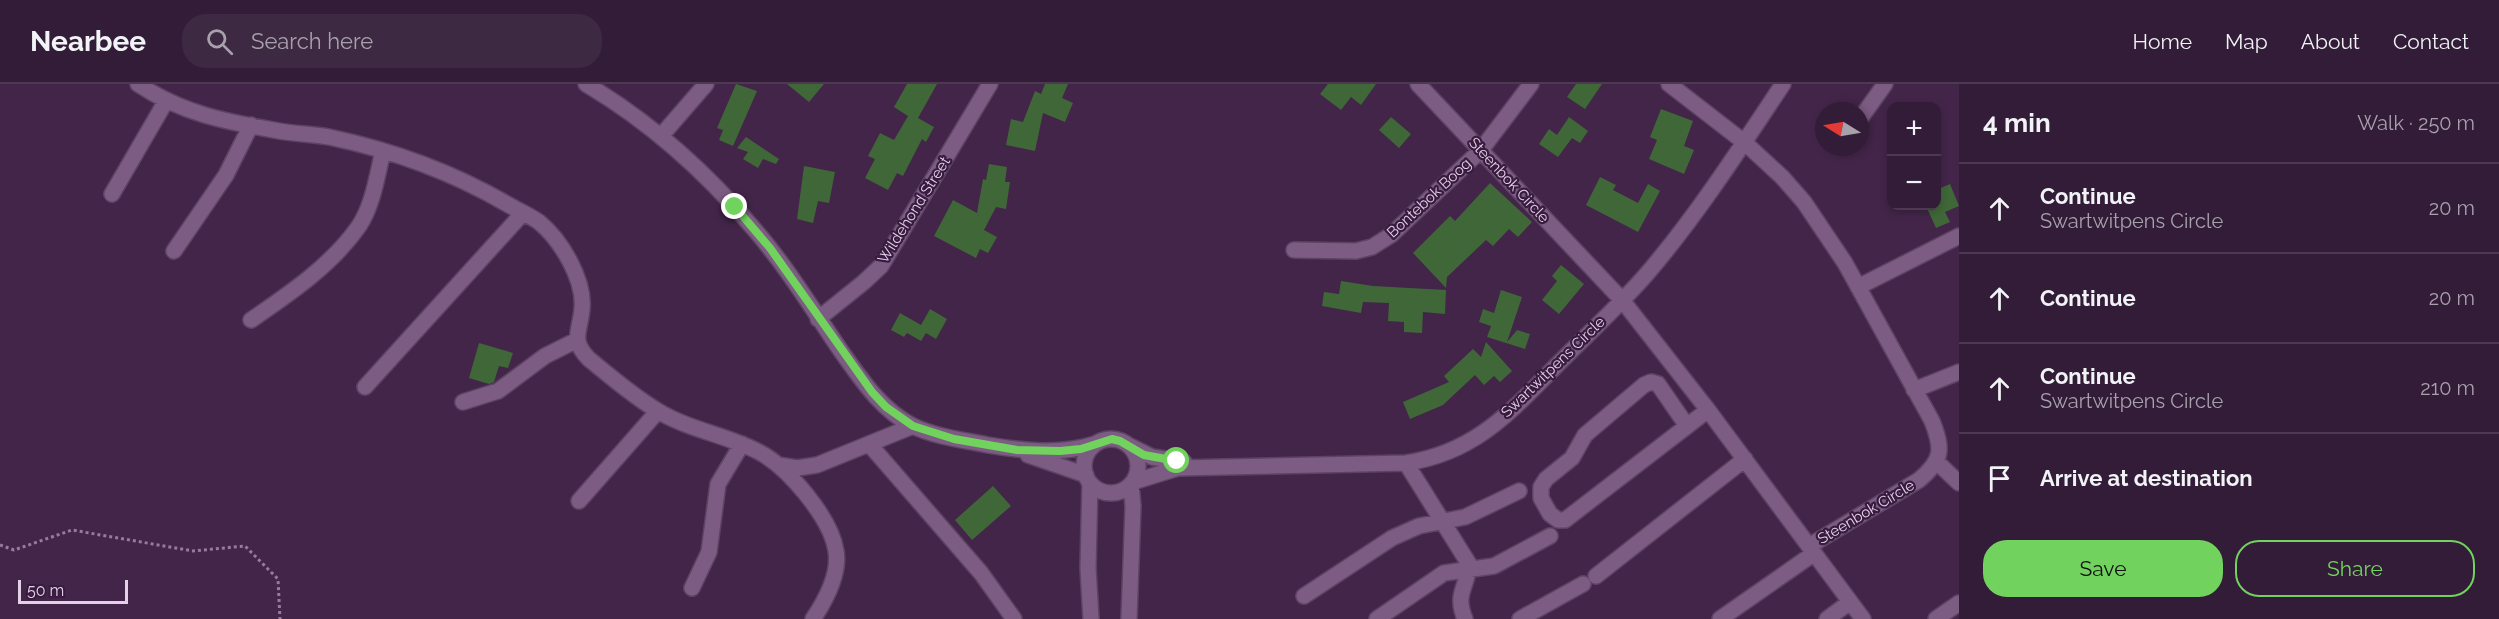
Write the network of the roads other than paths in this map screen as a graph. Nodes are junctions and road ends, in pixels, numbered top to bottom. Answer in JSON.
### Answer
{"nodes":[{"id":1,"x":138,"y":84,"type":"edge"},
{"id":2,"x":586,"y":84,"type":"edge"},
{"id":3,"x":706,"y":84,"type":"edge"},
{"id":4,"x":990,"y":84,"type":"edge"},
{"id":5,"x":1418,"y":84,"type":"edge"},
{"id":6,"x":1531,"y":84,"type":"edge"},
{"id":7,"x":1669,"y":84,"type":"edge"},
{"id":8,"x":1783,"y":84,"type":"edge"},
{"id":9,"x":1885,"y":84,"type":"edge"},
{"id":10,"x":166,"y":101,"type":"junction"},
{"id":11,"x":1869,"y":106,"type":"edge"},
{"id":12,"x":250,"y":126,"type":"junction"},
{"id":13,"x":661,"y":136,"type":"junction"},
{"id":14,"x":1744,"y":141,"type":"junction"},
{"id":15,"x":1481,"y":150,"type":"junction"},
{"id":16,"x":383,"y":151,"type":"junction"},
{"id":17,"x":112,"y":194,"type":"dead end"},
{"id":18,"x":523,"y":213,"type":"junction"},
{"id":19,"x":1959,"y":236,"type":"edge"},
{"id":20,"x":1294,"y":250,"type":"dead end"},
{"id":21,"x":174,"y":251,"type":"dead end"},
{"id":22,"x":1858,"y":287,"type":"junction"},
{"id":23,"x":1622,"y":300,"type":"junction"},
{"id":24,"x":818,"y":319,"type":"junction"},
{"id":25,"x":251,"y":320,"type":"dead end"},
{"id":26,"x":577,"y":339,"type":"junction"},
{"id":27,"x":1959,"y":372,"type":"edge"},
{"id":28,"x":365,"y":387,"type":"dead end"},
{"id":29,"x":1914,"y":390,"type":"junction"},
{"id":30,"x":464,"y":402,"type":"dead end"},
{"id":31,"x":1708,"y":410,"type":"junction"},
{"id":32,"x":658,"y":411,"type":"junction"},
{"id":33,"x":913,"y":426,"type":"junction"},
{"id":34,"x":1687,"y":426,"type":"junction"},
{"id":35,"x":742,"y":444,"type":"junction"},
{"id":36,"x":1095,"y":444,"type":"junction"},
{"id":37,"x":870,"y":445,"type":"junction"},
{"id":38,"x":1128,"y":445,"type":"junction"},
{"id":39,"x":1017,"y":450,"type":"junction"},
{"id":40,"x":1745,"y":459,"type":"junction"},
{"id":41,"x":1406,"y":462,"type":"junction"},
{"id":42,"x":1937,"y":462,"type":"junction"},
{"id":43,"x":778,"y":465,"type":"junction"},
{"id":44,"x":1220,"y":466,"type":"junction"},
{"id":45,"x":1088,"y":479,"type":"junction"},
{"id":46,"x":1132,"y":483,"type":"junction"},
{"id":47,"x":1959,"y":483,"type":"edge"},
{"id":48,"x":1519,"y":491,"type":"dead end"},
{"id":49,"x":579,"y":501,"type":"dead end"},
{"id":50,"x":1443,"y":522,"type":"junction"},
{"id":51,"x":1550,"y":536,"type":"dead end"},
{"id":52,"x":1811,"y":550,"type":"junction"},
{"id":53,"x":1469,"y":569,"type":"junction"},
{"id":54,"x":692,"y":588,"type":"dead end"},
{"id":55,"x":1304,"y":596,"type":"dead end"},
{"id":56,"x":1850,"y":602,"type":"junction"},
{"id":57,"x":1959,"y":603,"type":"edge"},
{"id":58,"x":813,"y":619,"type":"edge"},
{"id":59,"x":1014,"y":619,"type":"edge"},
{"id":60,"x":1091,"y":619,"type":"edge"},
{"id":61,"x":1129,"y":619,"type":"edge"},
{"id":62,"x":1377,"y":619,"type":"edge"},
{"id":63,"x":1465,"y":619,"type":"edge"},
{"id":64,"x":1520,"y":619,"type":"edge"},
{"id":65,"x":1720,"y":619,"type":"edge"},
{"id":66,"x":1827,"y":619,"type":"edge"},
{"id":67,"x":1863,"y":619,"type":"edge"},
{"id":68,"x":1936,"y":619,"type":"edge"}],
"edges":[{"from":1,"to":10,"type":"street"},
{"from":2,"to":13,"type":"street"},
{"from":3,"to":13,"type":"street"},
{"from":4,"to":24,"type":"street","name":"Wildehond Street"},
{"from":5,"to":15,"type":"street","name":"Steenbok Circle"},
{"from":6,"to":15,"type":"street","name":"Bontebok Boog"},
{"from":7,"to":14,"type":"street"},
{"from":8,"to":14,"type":"street","name":"Swartwitpens Circle"},
{"from":9,"to":11,"type":"street"},
{"from":10,"to":12,"type":"street"},
{"from":10,"to":17,"type":"street"},
{"from":12,"to":16,"type":"street"},
{"from":12,"to":21,"type":"street"},
{"from":13,"to":24,"type":"street"},
{"from":14,"to":22,"type":"street"},
{"from":14,"to":23,"type":"street","name":"Swartwitpens Circle"},
{"from":15,"to":20,"type":"street","name":"Bontebok Boog"},
{"from":15,"to":23,"type":"street","name":"Steenbok Circle"},
{"from":16,"to":18,"type":"street"},
{"from":16,"to":25,"type":"street"},
{"from":18,"to":26,"type":"street"},
{"from":18,"to":28,"type":"street"},
{"from":19,"to":22,"type":"street"},
{"from":22,"to":29,"type":"street"},
{"from":23,"to":31,"type":"street","name":"Steenbok Circle"},
{"from":23,"to":41,"type":"street","name":"Swartwitpens Circle"},
{"from":24,"to":33,"type":"street"},
{"from":26,"to":30,"type":"street"},
{"from":26,"to":32,"type":"street"},
{"from":27,"to":29,"type":"street"},
{"from":29,"to":42,"type":"street"},
{"from":31,"to":34,"type":"street"},
{"from":31,"to":40,"type":"street","name":"Steenbok Circle"},
{"from":32,"to":35,"type":"street"},
{"from":32,"to":49,"type":"street"},
{"from":33,"to":37,"type":"street"},
{"from":33,"to":39,"type":"street"},
{"from":34,"to":34,"type":"street"},
{"from":35,"to":43,"type":"street"},
{"from":35,"to":54,"type":"street"},
{"from":36,"to":38,"type":"street"},
{"from":36,"to":39,"type":"street"},
{"from":36,"to":45,"type":"street"},
{"from":37,"to":43,"type":"street"},
{"from":37,"to":59,"type":"street"},
{"from":38,"to":44,"type":"street","name":"Swartwitpens Circle"},
{"from":38,"to":46,"type":"street"},
{"from":39,"to":45,"type":"street"},
{"from":40,"to":52,"type":"street","name":"Steenbok Circle"},
{"from":40,"to":64,"type":"street"},
{"from":41,"to":44,"type":"street","name":"Swartwitpens Circle"},
{"from":41,"to":50,"type":"street"},
{"from":42,"to":47,"type":"street"},
{"from":42,"to":52,"type":"street","name":"Steenbok Circle"},
{"from":43,"to":58,"type":"street"},
{"from":44,"to":46,"type":"street","name":"Swartwitpens Circle"},
{"from":45,"to":46,"type":"street"},
{"from":45,"to":60,"type":"street"},
{"from":46,"to":61,"type":"street"},
{"from":48,"to":50,"type":"street"},
{"from":50,"to":53,"type":"street"},
{"from":50,"to":55,"type":"street"},
{"from":51,"to":53,"type":"street"},
{"from":52,"to":56,"type":"street"},
{"from":52,"to":65,"type":"street"},
{"from":53,"to":62,"type":"street"},
{"from":53,"to":63,"type":"street"},
{"from":56,"to":66,"type":"street"},
{"from":56,"to":67,"type":"street"},
{"from":57,"to":68,"type":"street"}]}
